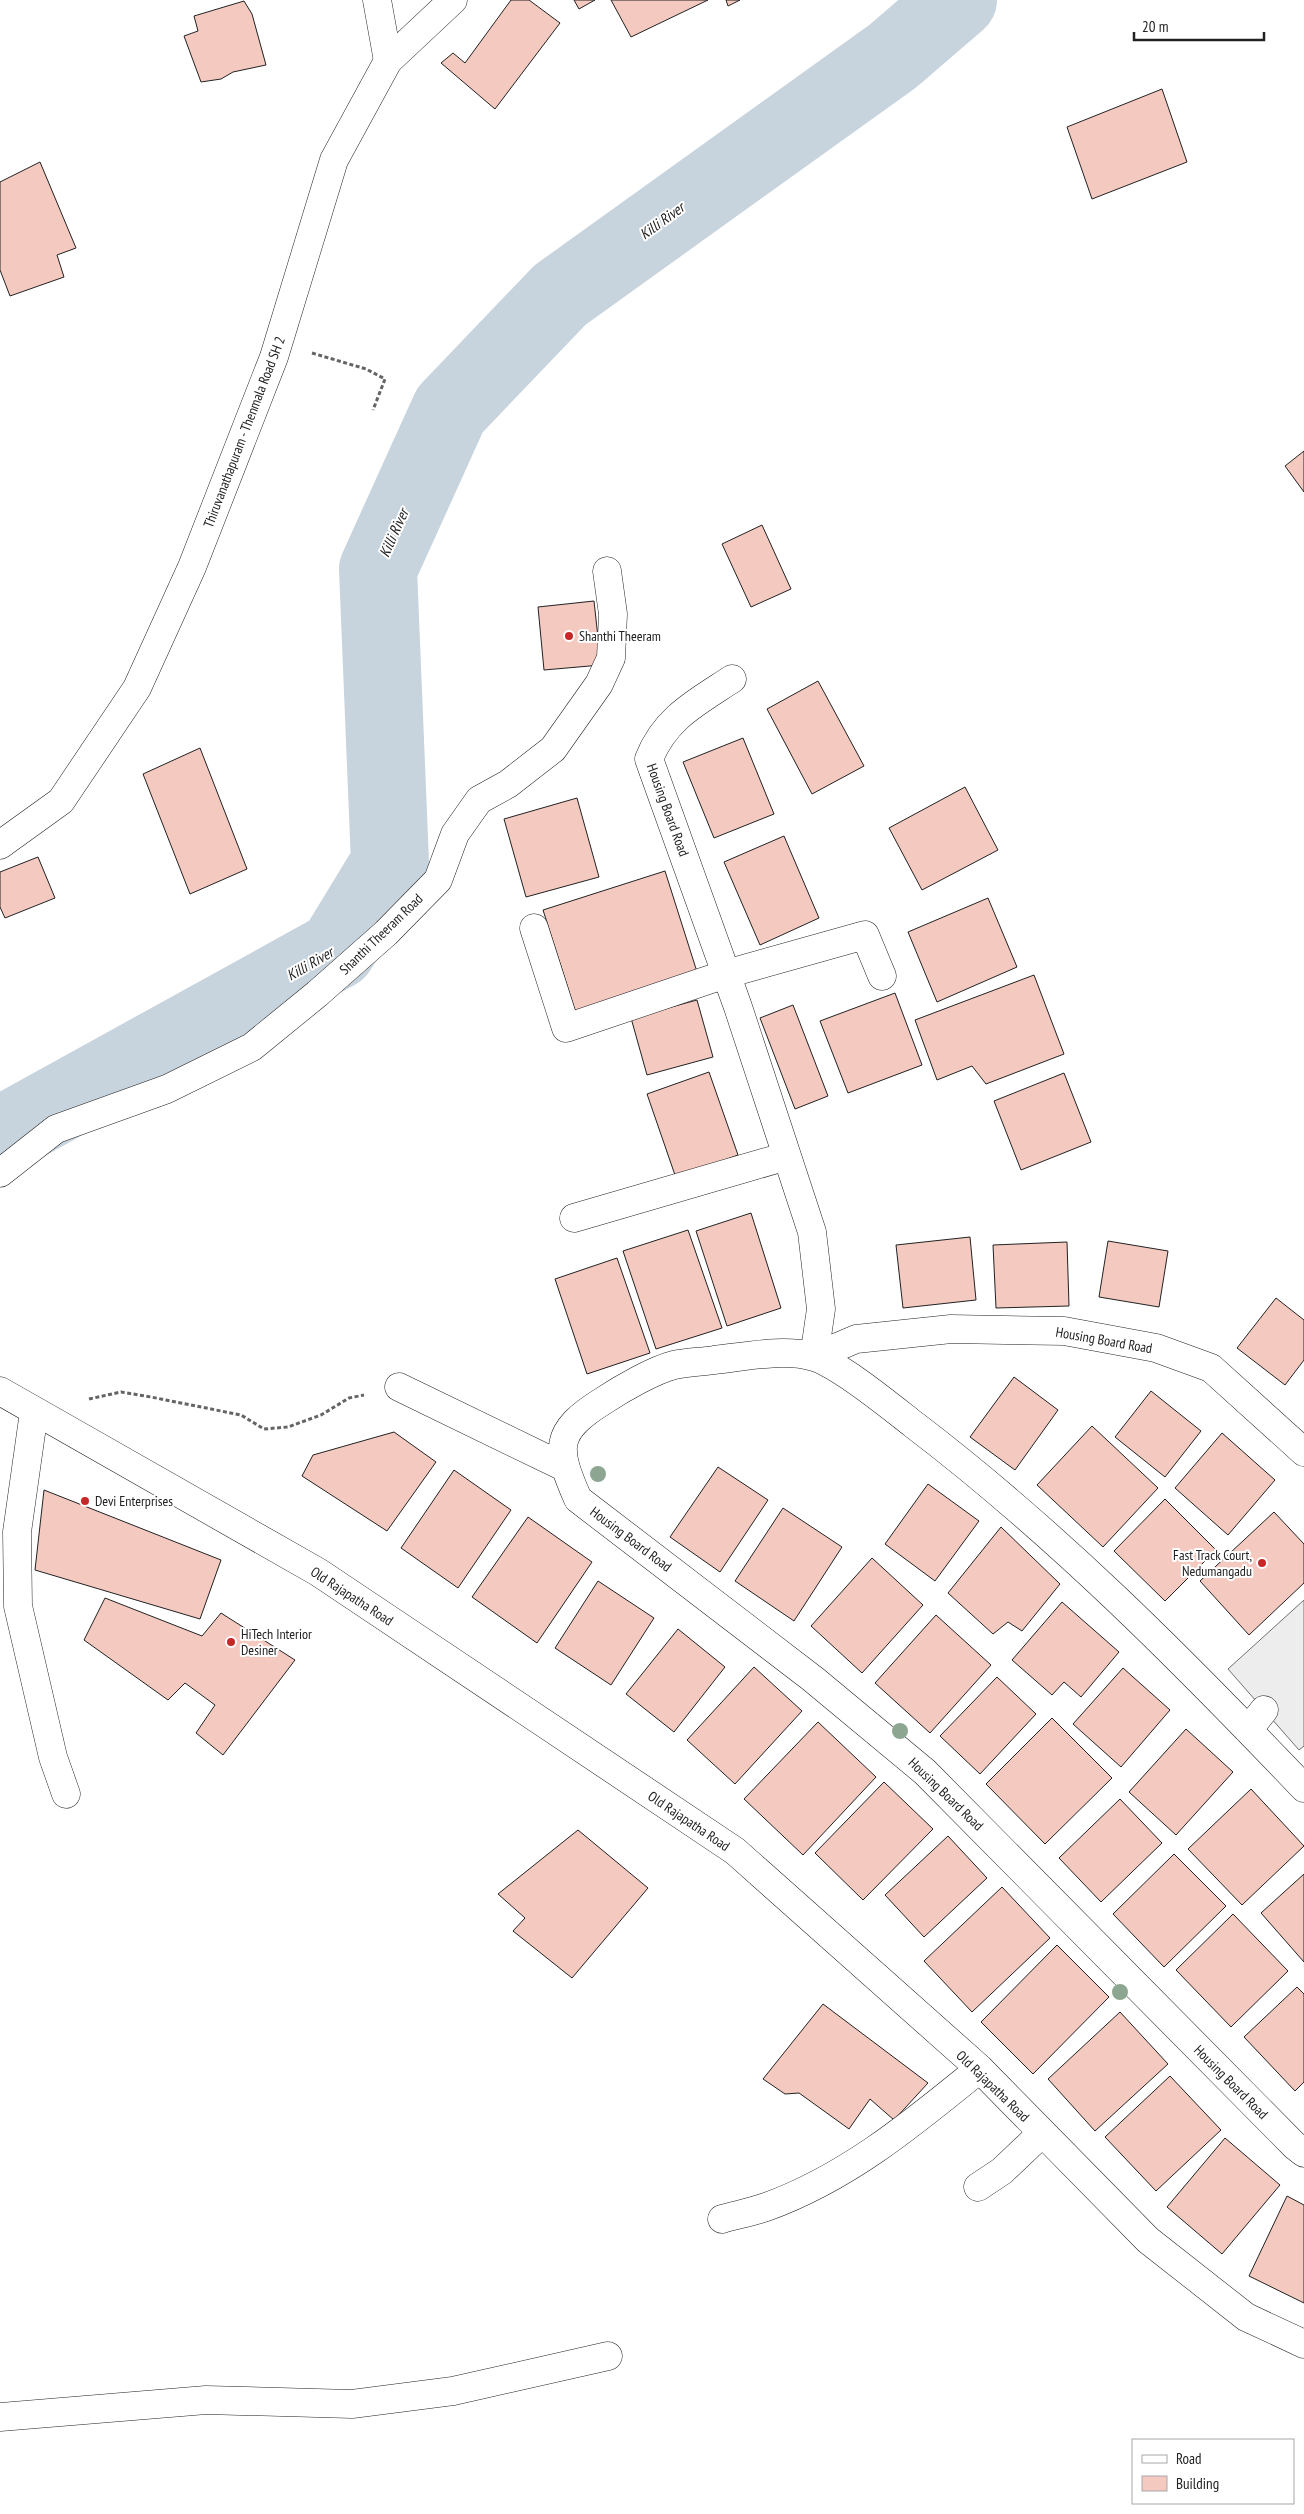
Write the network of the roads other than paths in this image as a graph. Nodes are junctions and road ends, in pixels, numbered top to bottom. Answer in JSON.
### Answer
{"nodes":[{"id":1,"x":377,"y":0,"type":"edge"},
{"id":2,"x":453,"y":0,"type":"edge"},
{"id":3,"x":388,"y":60,"type":"junction"},
{"id":4,"x":607,"y":571,"type":"dead end"},
{"id":5,"x":732,"y":679,"type":"dead end"},
{"id":6,"x":0,"y":844,"type":"edge"},
{"id":7,"x":534,"y":928,"type":"dead end"},
{"id":8,"x":726,"y":974,"type":"junction"},
{"id":9,"x":882,"y":976,"type":"dead end"},
{"id":10,"x":787,"y":1156,"type":"junction"},
{"id":11,"x":0,"y":1173,"type":"edge"},
{"id":12,"x":574,"y":1218,"type":"dead end"},
{"id":13,"x":814,"y":1357,"type":"junction"},
{"id":14,"x":398,"y":1387,"type":"road end"},
{"id":15,"x":0,"y":1391,"type":"edge"},
{"id":16,"x":34,"y":1412,"type":"junction"},
{"id":17,"x":1304,"y":1452,"type":"edge"},
{"id":18,"x":564,"y":1467,"type":"junction"},
{"id":19,"x":1304,"y":1788,"type":"edge"},
{"id":20,"x":66,"y":1794,"type":"dead end"},
{"id":21,"x":978,"y":2070,"type":"junction"},
{"id":22,"x":1042,"y":2133,"type":"junction"},
{"id":23,"x":1304,"y":2153,"type":"edge"},
{"id":24,"x":978,"y":2187,"type":"dead end"},
{"id":25,"x":722,"y":2219,"type":"dead end"},
{"id":26,"x":1304,"y":2344,"type":"edge"},
{"id":27,"x":608,"y":2356,"type":"dead end"},
{"id":28,"x":0,"y":2417,"type":"edge"}],
"edges":[{"from":1,"to":3,"type":"street"},
{"from":2,"to":3,"type":"street","name":"Thiruvanathapuram - Thenmala Road SH 2"},
{"from":3,"to":6,"type":"street","name":"Thiruvanathapuram - Thenmala Road SH 2"},
{"from":4,"to":11,"type":"street","name":"Shanthi Theeram Road"},
{"from":5,"to":8,"type":"street","name":"Housing Board Road"},
{"from":7,"to":8,"type":"street"},
{"from":8,"to":9,"type":"street"},
{"from":8,"to":10,"type":"street","name":"Housing Board Road"},
{"from":10,"to":12,"type":"street"},
{"from":10,"to":13,"type":"street","name":"Housing Board Road"},
{"from":13,"to":17,"type":"street","name":"Housing Board Road"},
{"from":13,"to":18,"type":"street","name":"Housing Board Road"},
{"from":13,"to":19,"type":"street","name":"Housing Board Road"},
{"from":14,"to":18,"type":"street"},
{"from":15,"to":16,"type":"street","name":"Old Rajapatha Road"},
{"from":16,"to":20,"type":"street"},
{"from":16,"to":21,"type":"street","name":"Old Rajapatha Road"},
{"from":18,"to":23,"type":"street","name":"Housing Board Road"},
{"from":21,"to":22,"type":"street","name":"Old Rajapatha Road"},
{"from":21,"to":25,"type":"street"},
{"from":22,"to":24,"type":"street"},
{"from":22,"to":26,"type":"street","name":"Old Rajapatha Road"},
{"from":27,"to":28,"type":"street"}]}
